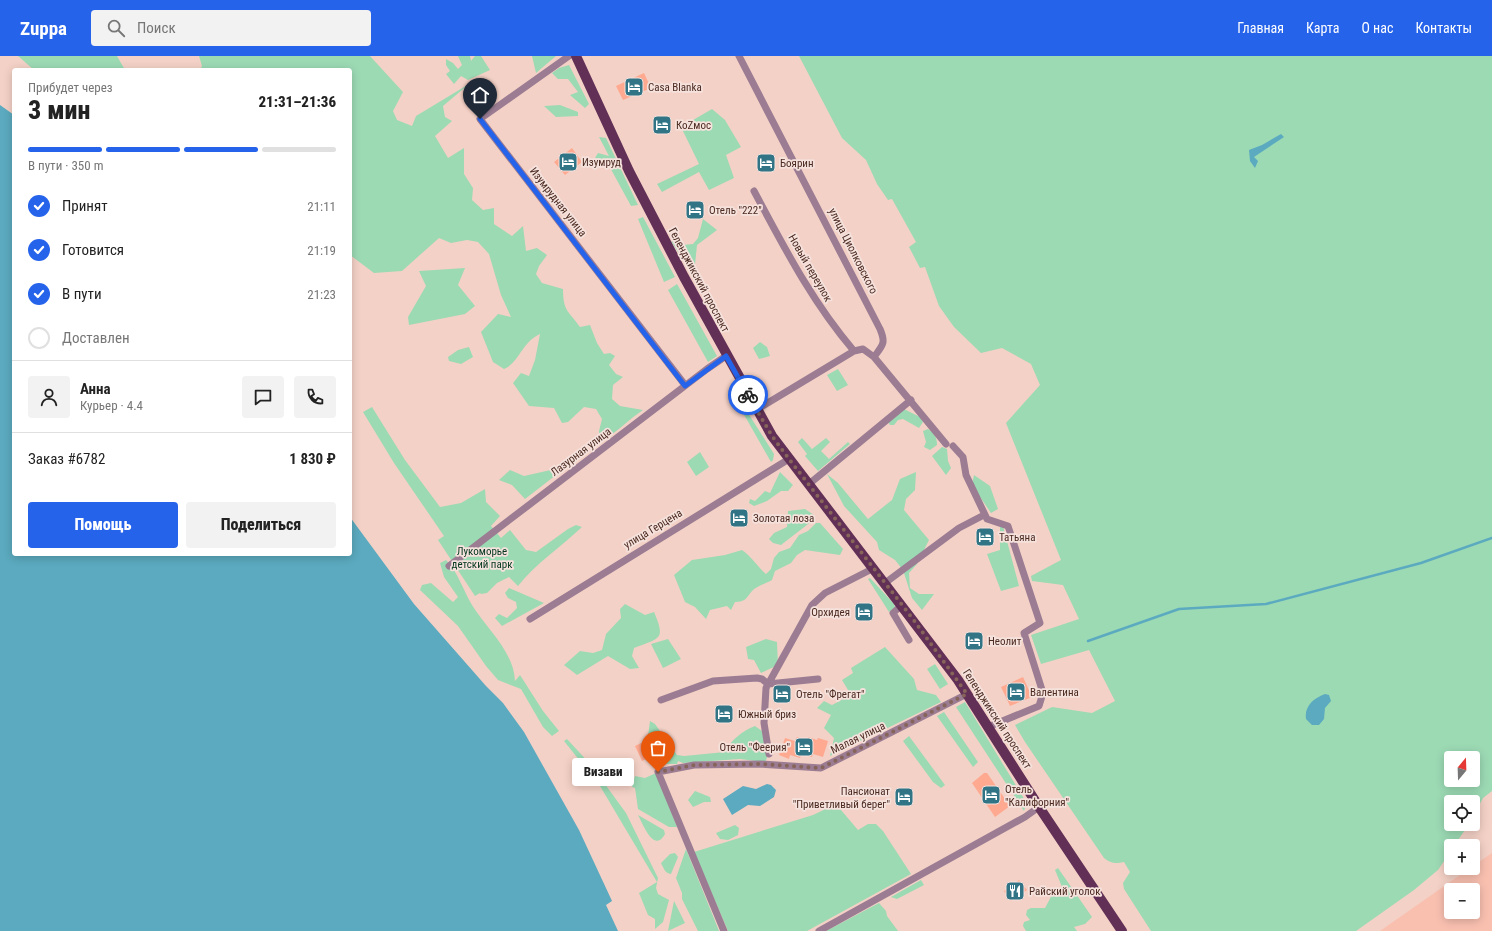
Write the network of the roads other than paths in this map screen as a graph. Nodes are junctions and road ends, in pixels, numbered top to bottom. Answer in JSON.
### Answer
{"nodes":[{"id":1,"x":569,"y":56,"type":"edge"},
{"id":2,"x":576,"y":56,"type":"edge"},
{"id":3,"x":739,"y":56,"type":"edge"},
{"id":4,"x":754,"y":191,"type":"dead end"},
{"id":5,"x":854,"y":351,"type":"junction"},
{"id":6,"x":726,"y":356,"type":"junction"},
{"id":7,"x":874,"y":357,"type":"junction"},
{"id":8,"x":685,"y":386,"type":"junction"},
{"id":9,"x":911,"y":400,"type":"junction"},
{"id":10,"x":756,"y":410,"type":"junction"},
{"id":11,"x":789,"y":459,"type":"junction"},
{"id":12,"x":809,"y":484,"type":"junction"},
{"id":13,"x":984,"y":515,"type":"junction"},
{"id":14,"x":449,"y":566,"type":"dead end"},
{"id":15,"x":874,"y":568,"type":"junction"},
{"id":16,"x":885,"y":583,"type":"junction"},
{"id":17,"x":902,"y":605,"type":"junction"},
{"id":18,"x":530,"y":619,"type":"dead end"},
{"id":19,"x":909,"y":640,"type":"dead end"},
{"id":20,"x":818,"y":679,"type":"dead end"},
{"id":21,"x":768,"y":684,"type":"junction"},
{"id":22,"x":967,"y":694,"type":"junction"},
{"id":23,"x":661,"y":700,"type":"dead end"},
{"id":24,"x":988,"y":727,"type":"junction"},
{"id":25,"x":769,"y":754,"type":"dead end"},
{"id":26,"x":1039,"y":807,"type":"junction"},
{"id":27,"x":724,"y":931,"type":"edge"},
{"id":28,"x":819,"y":931,"type":"edge"},
{"id":29,"x":1122,"y":931,"type":"edge"}],
"edges":[{"from":1,"to":8,"type":"street","name":"Изумрудная улица"},
{"from":2,"to":6,"type":"main road","name":"Геленджикский проспект"},
{"from":3,"to":7,"type":"street","name":"улица Циолковского"},
{"from":4,"to":5,"type":"street","name":"Новый переулок"},
{"from":5,"to":7,"type":"street"},
{"from":5,"to":10,"type":"street"},
{"from":6,"to":8,"type":"street","name":"Лазурная улица"},
{"from":6,"to":10,"type":"main road","name":"Геленджикский проспект"},
{"from":7,"to":9,"type":"street"},
{"from":8,"to":14,"type":"street","name":"Лазурная улица"},
{"from":9,"to":12,"type":"street"},
{"from":9,"to":13,"type":"street"},
{"from":10,"to":11,"type":"main road","name":"Геленджикский проспект"},
{"from":11,"to":12,"type":"main road","name":"Геленджикский проспект"},
{"from":11,"to":18,"type":"street","name":"улица Герцена"},
{"from":12,"to":15,"type":"main road","name":"Геленджикский проспект"},
{"from":13,"to":16,"type":"street"},
{"from":13,"to":24,"type":"street"},
{"from":15,"to":16,"type":"main road","name":"Геленджикский проспект"},
{"from":15,"to":21,"type":"street"},
{"from":16,"to":17,"type":"main road","name":"Геленджикский проспект"},
{"from":17,"to":19,"type":"street"},
{"from":17,"to":22,"type":"main road","name":"Геленджикский проспект"},
{"from":20,"to":21,"type":"street"},
{"from":21,"to":23,"type":"street"},
{"from":21,"to":25,"type":"street"},
{"from":22,"to":24,"type":"main road","name":"Геленджикский проспект"},
{"from":22,"to":27,"type":"street","name":"Малая улица"},
{"from":24,"to":26,"type":"main road","name":"Геленджикский проспект"},
{"from":26,"to":28,"type":"street"},
{"from":26,"to":29,"type":"main road","name":"Геленджикский проспект"}]}
